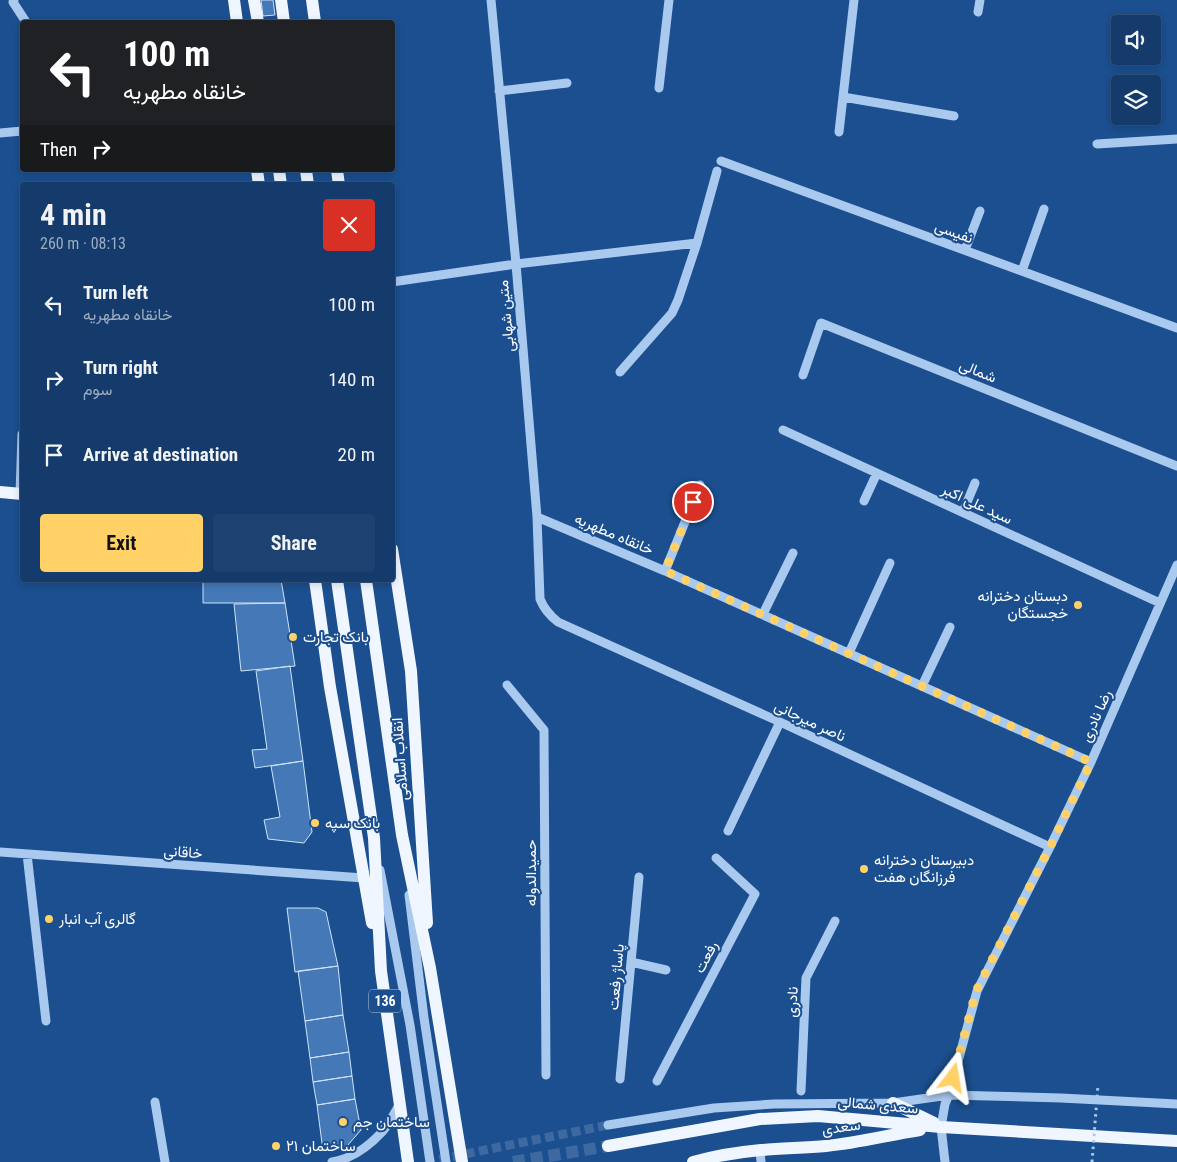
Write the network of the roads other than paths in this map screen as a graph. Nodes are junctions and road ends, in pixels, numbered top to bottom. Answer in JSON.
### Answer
{"nodes":[{"id":1,"x":14,"y":0,"type":"edge"},
{"id":2,"x":234,"y":0,"type":"edge"},
{"id":3,"x":254,"y":0,"type":"edge"},
{"id":4,"x":281,"y":0,"type":"edge"},
{"id":5,"x":312,"y":0,"type":"edge"},
{"id":6,"x":490,"y":0,"type":"edge"},
{"id":7,"x":669,"y":0,"type":"edge"},
{"id":8,"x":854,"y":0,"type":"edge"},
{"id":9,"x":980,"y":0,"type":"edge"},
{"id":10,"x":978,"y":12,"type":"dead end"},
{"id":11,"x":25,"y":20,"type":"edge"},
{"id":12,"x":237,"y":20,"type":"edge"},
{"id":13,"x":258,"y":20,"type":"edge"},
{"id":14,"x":284,"y":20,"type":"edge"},
{"id":15,"x":315,"y":20,"type":"edge"},
{"id":16,"x":567,"y":83,"type":"dead end"},
{"id":17,"x":659,"y":88,"type":"dead end"},
{"id":18,"x":499,"y":91,"type":"junction"},
{"id":19,"x":843,"y":97,"type":"junction"},
{"id":20,"x":954,"y":116,"type":"dead end"},
{"id":21,"x":20,"y":131,"type":"edge"},
{"id":22,"x":839,"y":132,"type":"dead end"},
{"id":23,"x":0,"y":133,"type":"edge"},
{"id":24,"x":1177,"y":139,"type":"edge"},
{"id":25,"x":1097,"y":144,"type":"dead end"},
{"id":26,"x":721,"y":162,"type":"dead end"},
{"id":27,"x":717,"y":171,"type":"dead end"},
{"id":28,"x":1044,"y":209,"type":"dead end"},
{"id":29,"x":980,"y":210,"type":"dead end"},
{"id":30,"x":696,"y":243,"type":"junction"},
{"id":31,"x":965,"y":250,"type":"junction"},
{"id":32,"x":516,"y":264,"type":"junction"},
{"id":33,"x":1022,"y":271,"type":"junction"},
{"id":34,"x":395,"y":282,"type":"edge"},
{"id":35,"x":1177,"y":328,"type":"edge"},
{"id":36,"x":620,"y":372,"type":"dead end"},
{"id":37,"x":803,"y":375,"type":"dead end"},
{"id":38,"x":783,"y":430,"type":"dead end"},
{"id":39,"x":1177,"y":466,"type":"edge"},
{"id":40,"x":878,"y":474,"type":"junction"},
{"id":41,"x":976,"y":483,"type":"dead end"},
{"id":42,"x":700,"y":485,"type":"dead end"},
{"id":43,"x":0,"y":492,"type":"edge"},
{"id":44,"x":20,"y":494,"type":"edge"},
{"id":45,"x":864,"y":501,"type":"dead end"},
{"id":46,"x":963,"y":512,"type":"junction"},
{"id":47,"x":537,"y":517,"type":"junction"},
{"id":48,"x":793,"y":553,"type":"dead end"},
{"id":49,"x":890,"y":563,"type":"dead end"},
{"id":50,"x":1177,"y":564,"type":"edge"},
{"id":51,"x":395,"y":568,"type":"edge"},
{"id":52,"x":665,"y":571,"type":"junction"},
{"id":53,"x":315,"y":582,"type":"edge"},
{"id":54,"x":337,"y":582,"type":"edge"},
{"id":55,"x":366,"y":582,"type":"edge"},
{"id":56,"x":1160,"y":603,"type":"junction"},
{"id":57,"x":762,"y":614,"type":"junction"},
{"id":58,"x":558,"y":622,"type":"joint"},
{"id":59,"x":950,"y":627,"type":"dead end"},
{"id":60,"x":849,"y":653,"type":"junction"},
{"id":61,"x":507,"y":685,"type":"dead end"},
{"id":62,"x":922,"y":686,"type":"junction"},
{"id":63,"x":780,"y":722,"type":"junction"},
{"id":64,"x":1091,"y":762,"type":"junction"},
{"id":65,"x":728,"y":830,"type":"dead end"},
{"id":66,"x":402,"y":835,"type":"junction"},
{"id":67,"x":374,"y":838,"type":"junction"},
{"id":68,"x":1050,"y":847,"type":"junction"},
{"id":69,"x":0,"y":852,"type":"edge"},
{"id":70,"x":27,"y":854,"type":"junction"},
{"id":71,"x":716,"y":858,"type":"dead end"},
{"id":72,"x":639,"y":877,"type":"dead end"},
{"id":73,"x":364,"y":878,"type":"junction"},
{"id":74,"x":835,"y":921,"type":"dead end"},
{"id":75,"x":631,"y":962,"type":"junction"},
{"id":76,"x":430,"y":968,"type":"junction"},
{"id":77,"x":666,"y":970,"type":"dead end"},
{"id":78,"x":381,"y":971,"type":"junction"},
{"id":79,"x":46,"y":1021,"type":"dead end"},
{"id":80,"x":546,"y":1075,"type":"dead end"},
{"id":81,"x":620,"y":1079,"type":"dead end"},
{"id":82,"x":657,"y":1081,"type":"dead end"},
{"id":83,"x":801,"y":1091,"type":"dead end"},
{"id":84,"x":949,"y":1095,"type":"junction"},
{"id":85,"x":155,"y":1102,"type":"dead end"},
{"id":86,"x":894,"y":1103,"type":"junction"},
{"id":87,"x":1177,"y":1104,"type":"edge"},
{"id":88,"x":399,"y":1105,"type":"junction"},
{"id":89,"x":608,"y":1125,"type":"tunnel mouth"},
{"id":90,"x":941,"y":1127,"type":"junction"},
{"id":91,"x":1177,"y":1141,"type":"edge"},
{"id":92,"x":608,"y":1146,"type":"tunnel mouth"},
{"id":93,"x":761,"y":1156,"type":"edge"},
{"id":94,"x":165,"y":1162,"type":"edge"},
{"id":95,"x":332,"y":1162,"type":"edge"},
{"id":96,"x":408,"y":1162,"type":"edge"},
{"id":97,"x":430,"y":1162,"type":"edge"},
{"id":98,"x":446,"y":1162,"type":"edge"},
{"id":99,"x":462,"y":1162,"type":"edge"},
{"id":100,"x":693,"y":1162,"type":"edge"},
{"id":101,"x":945,"y":1162,"type":"edge"}],
"edges":[{"from":1,"to":11,"type":"street"},
{"from":2,"to":12,"type":"main road"},
{"from":3,"to":13,"type":"main road"},
{"from":4,"to":14,"type":"main road"},
{"from":5,"to":15,"type":"main road"},
{"from":6,"to":18,"type":"street","name":"متین شهابی"},
{"from":7,"to":17,"type":"street"},
{"from":8,"to":19,"type":"street"},
{"from":9,"to":10,"type":"street"},
{"from":16,"to":18,"type":"street"},
{"from":18,"to":32,"type":"street","name":"متین شهابی"},
{"from":19,"to":20,"type":"street"},
{"from":19,"to":22,"type":"street"},
{"from":21,"to":23,"type":"street"},
{"from":24,"to":25,"type":"street"},
{"from":26,"to":31,"type":"street","name":"نفیسی"},
{"from":27,"to":30,"type":"street"},
{"from":28,"to":33,"type":"street"},
{"from":29,"to":31,"type":"street"},
{"from":30,"to":32,"type":"street"},
{"from":30,"to":36,"type":"street"},
{"from":31,"to":33,"type":"street","name":"نفیسی"},
{"from":32,"to":34,"type":"street"},
{"from":32,"to":47,"type":"street","name":"متین شهابی"},
{"from":33,"to":35,"type":"street","name":"نفیسی"},
{"from":37,"to":39,"type":"street","name":"شمالی"},
{"from":38,"to":40,"type":"street","name":"سید علی اکبر"},
{"from":40,"to":45,"type":"street"},
{"from":40,"to":46,"type":"street","name":"سید علی اکبر"},
{"from":41,"to":46,"type":"street"},
{"from":42,"to":52,"type":"street"},
{"from":43,"to":44,"type":"main road"},
{"from":46,"to":56,"type":"street","name":"سید علی اکبر"},
{"from":47,"to":52,"type":"street","name":"خانقاه مطهریه"},
{"from":47,"to":58,"type":"street","name":"متین شهابی"},
{"from":48,"to":57,"type":"street"},
{"from":49,"to":60,"type":"street"},
{"from":50,"to":56,"type":"street","name":"رضا نادری"},
{"from":51,"to":76,"type":"main road","name":"انقلاب اسلامی"},
{"from":52,"to":57,"type":"street","name":"خانقاه مطهریه"},
{"from":53,"to":73,"type":"main road"},
{"from":54,"to":67,"type":"main road","number":"136"},
{"from":55,"to":66,"type":"main road","name":"انقلاب اسلامی"},
{"from":56,"to":64,"type":"street","name":"رضا نادری"},
{"from":57,"to":60,"type":"street","name":"خانقاه مطهریه"},
{"from":58,"to":63,"type":"street","name":"ناصر میرجانی"},
{"from":59,"to":62,"type":"street"},
{"from":60,"to":62,"type":"street","name":"خانقاه مطهریه"},
{"from":61,"to":80,"type":"street","name":"حمیدالدوله"},
{"from":62,"to":64,"type":"street","name":"خانقاه مطهریه"},
{"from":63,"to":65,"type":"street"},
{"from":63,"to":68,"type":"street","name":"ناصر میرجانی"},
{"from":64,"to":68,"type":"street","name":"رضا نادری"},
{"from":66,"to":76,"type":"main road","name":"انقلاب اسلامی"},
{"from":66,"to":98,"type":"street"},
{"from":67,"to":78,"type":"main road","number":"136"},
{"from":67,"to":97,"type":"street"},
{"from":68,"to":84,"type":"street","name":"رضا نادری"},
{"from":69,"to":70,"type":"street","name":"خاقانی"},
{"from":70,"to":73,"type":"street","name":"خاقانی"},
{"from":70,"to":79,"type":"street"},
{"from":71,"to":82,"type":"street","name":"رفعت"},
{"from":72,"to":75,"type":"street","name":"پاساژ رفعت"},
{"from":73,"to":78,"type":"main road"},
{"from":74,"to":83,"type":"street","name":"نادری"},
{"from":75,"to":77,"type":"street"},
{"from":75,"to":81,"type":"street","name":"پاساژ رفعت"},
{"from":76,"to":99,"type":"main road","name":"انقلاب اسلامی"},
{"from":78,"to":88,"type":"main road","number":"136"},
{"from":84,"to":86,"type":"street"},
{"from":84,"to":87,"type":"street"},
{"from":84,"to":90,"type":"street","name":"رضا نادری"},
{"from":85,"to":94,"type":"street"},
{"from":86,"to":89,"type":"street"},
{"from":86,"to":90,"type":"main road"},
{"from":88,"to":95,"type":"street"},
{"from":88,"to":96,"type":"main road","number":"136"},
{"from":90,"to":91,"type":"main road","name":"سعدی شمالی"},
{"from":90,"to":92,"type":"main road","name":"سعدی شمالی"},
{"from":90,"to":93,"type":"main road","name":"سعدی"},
{"from":90,"to":101,"type":"street","name":"رضا نادری"},
{"from":93,"to":100,"type":"main road","name":"سعدی"}]}
